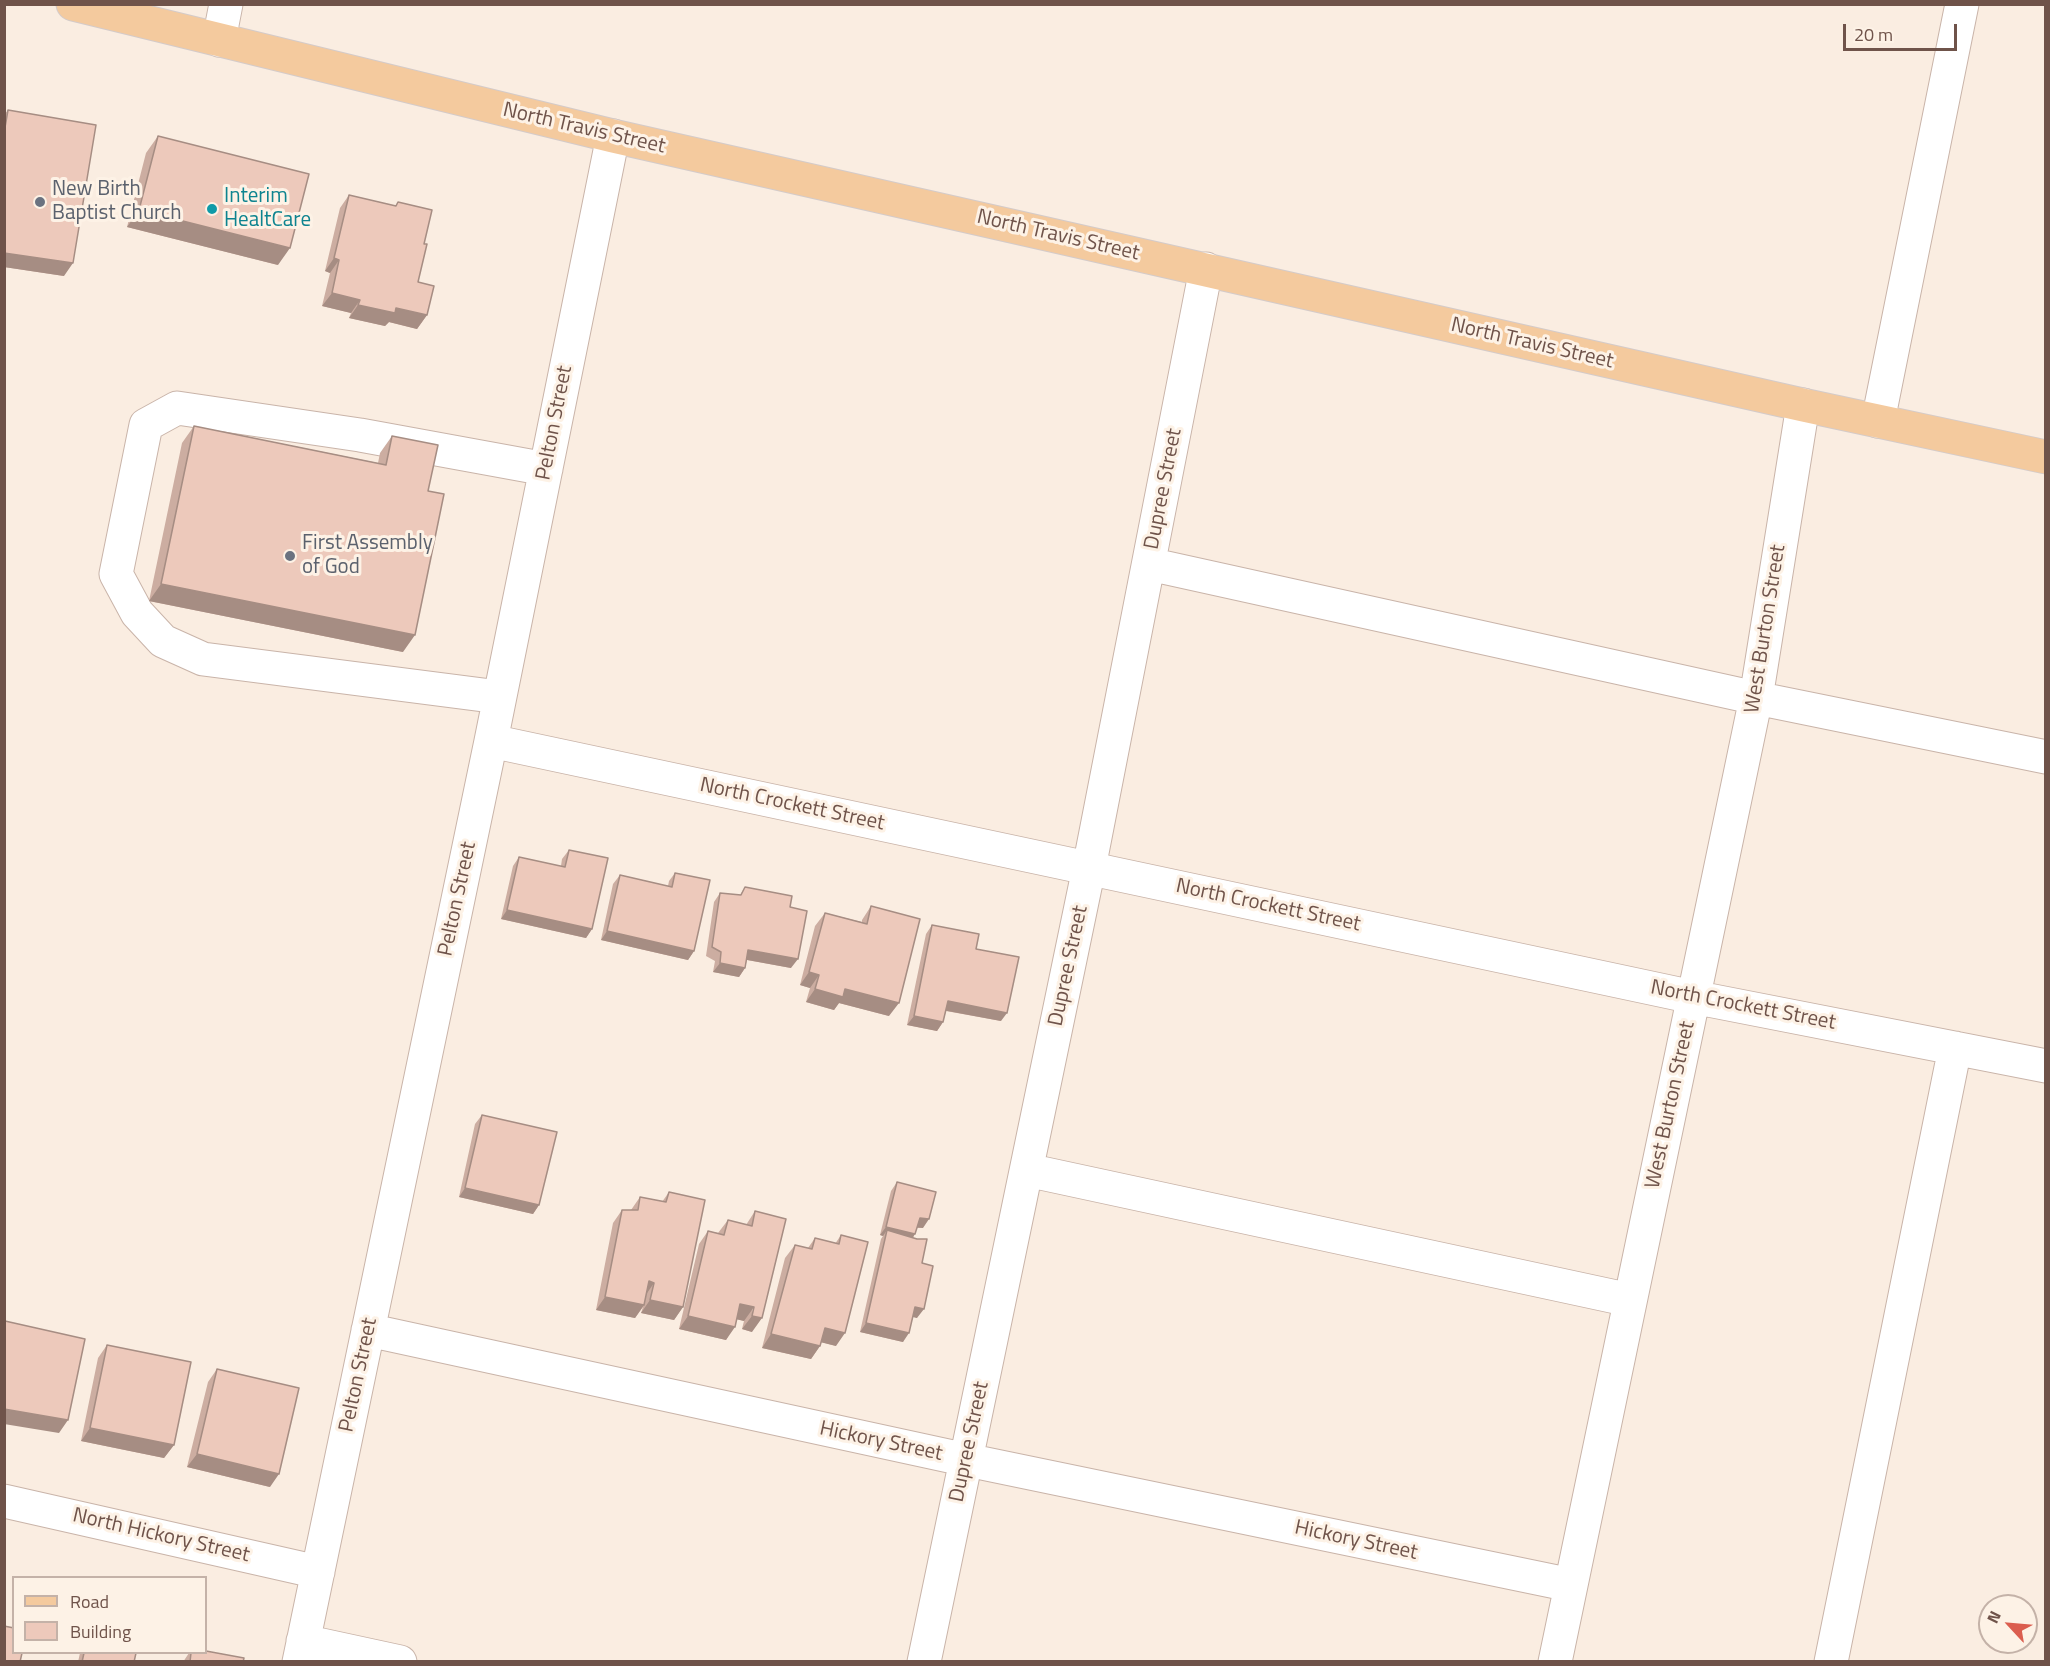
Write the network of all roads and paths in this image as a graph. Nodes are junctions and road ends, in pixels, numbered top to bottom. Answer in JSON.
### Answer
{"nodes":[{"id":1,"x":73,"y":4,"type":"edge"},
{"id":2,"x":226,"y":4,"type":"edge"},
{"id":3,"x":1962,"y":4,"type":"edge"},
{"id":4,"x":219,"y":40,"type":"junction"},
{"id":5,"x":613,"y":136,"type":"junction"},
{"id":6,"x":1206,"y":269,"type":"junction"},
{"id":7,"x":1803,"y":405,"type":"junction"},
{"id":8,"x":1878,"y":421,"type":"junction"},
{"id":9,"x":2046,"y":456,"type":"edge"},
{"id":10,"x":546,"y":469,"type":"junction"},
{"id":11,"x":1149,"y":564,"type":"junction"},
{"id":12,"x":500,"y":697,"type":"junction"},
{"id":13,"x":1756,"y":698,"type":"junction"},
{"id":14,"x":491,"y":741,"type":"junction"},
{"id":15,"x":2045,"y":754,"type":"edge"},
{"id":16,"x":1089,"y":868,"type":"junction"},
{"id":17,"x":1693,"y":997,"type":"junction"},
{"id":18,"x":1955,"y":1048,"type":"junction"},
{"id":19,"x":2046,"y":1066,"type":"edge"},
{"id":20,"x":1027,"y":1170,"type":"junction"},
{"id":21,"x":1630,"y":1300,"type":"junction"},
{"id":22,"x":368,"y":1330,"type":"junction"},
{"id":23,"x":967,"y":1460,"type":"junction"},
{"id":24,"x":4,"y":1501,"type":"edge"},
{"id":25,"x":318,"y":1572,"type":"junction"},
{"id":26,"x":1571,"y":1585,"type":"junction"},
{"id":27,"x":301,"y":1651,"type":"edge"},
{"id":28,"x":400,"y":1662,"type":"edge"},
{"id":29,"x":924,"y":1662,"type":"edge"},
{"id":30,"x":1555,"y":1662,"type":"edge"},
{"id":31,"x":1831,"y":1662,"type":"edge"}],
"edges":[{"from":1,"to":4,"type":"main road","name":"North Travis Street"},
{"from":2,"to":4,"type":"street"},
{"from":3,"to":8,"type":"street"},
{"from":4,"to":5,"type":"main road","name":"North Travis Street"},
{"from":5,"to":6,"type":"main road","name":"North Travis Street"},
{"from":5,"to":10,"type":"street","name":"Pelton Street"},
{"from":6,"to":7,"type":"main road","name":"North Travis Street"},
{"from":6,"to":11,"type":"street","name":"Dupree Street"},
{"from":7,"to":8,"type":"main road","name":"North Travis Street"},
{"from":7,"to":13,"type":"street","name":"West Burton Street"},
{"from":8,"to":9,"type":"main road","name":"North Travis Street"},
{"from":10,"to":12,"type":"street","name":"Pelton Street"},
{"from":10,"to":12,"type":"street"},
{"from":11,"to":13,"type":"street"},
{"from":11,"to":16,"type":"street","name":"Dupree Street"},
{"from":12,"to":14,"type":"street","name":"Pelton Street"},
{"from":13,"to":15,"type":"street"},
{"from":13,"to":17,"type":"street","name":"West Burton Street"},
{"from":14,"to":16,"type":"street","name":"North Crockett Street"},
{"from":14,"to":22,"type":"street","name":"Pelton Street"},
{"from":16,"to":17,"type":"street","name":"North Crockett Street"},
{"from":16,"to":20,"type":"street","name":"Dupree Street"},
{"from":17,"to":18,"type":"street","name":"North Crockett Street"},
{"from":17,"to":21,"type":"street","name":"West Burton Street"},
{"from":18,"to":19,"type":"street","name":"North Crockett Street"},
{"from":18,"to":31,"type":"street"},
{"from":20,"to":21,"type":"street"},
{"from":20,"to":23,"type":"street","name":"Dupree Street"},
{"from":21,"to":26,"type":"street","name":"West Burton Street"},
{"from":22,"to":23,"type":"street","name":"Hickory Street"},
{"from":22,"to":25,"type":"street","name":"Pelton Street"},
{"from":23,"to":26,"type":"street","name":"Hickory Street"},
{"from":23,"to":29,"type":"street","name":"Dupree Street"},
{"from":24,"to":25,"type":"street","name":"North Hickory Street"},
{"from":25,"to":27,"type":"street","name":"Pelton Street"},
{"from":26,"to":30,"type":"street","name":"West Burton Street"},
{"from":27,"to":28,"type":"street"}]}
